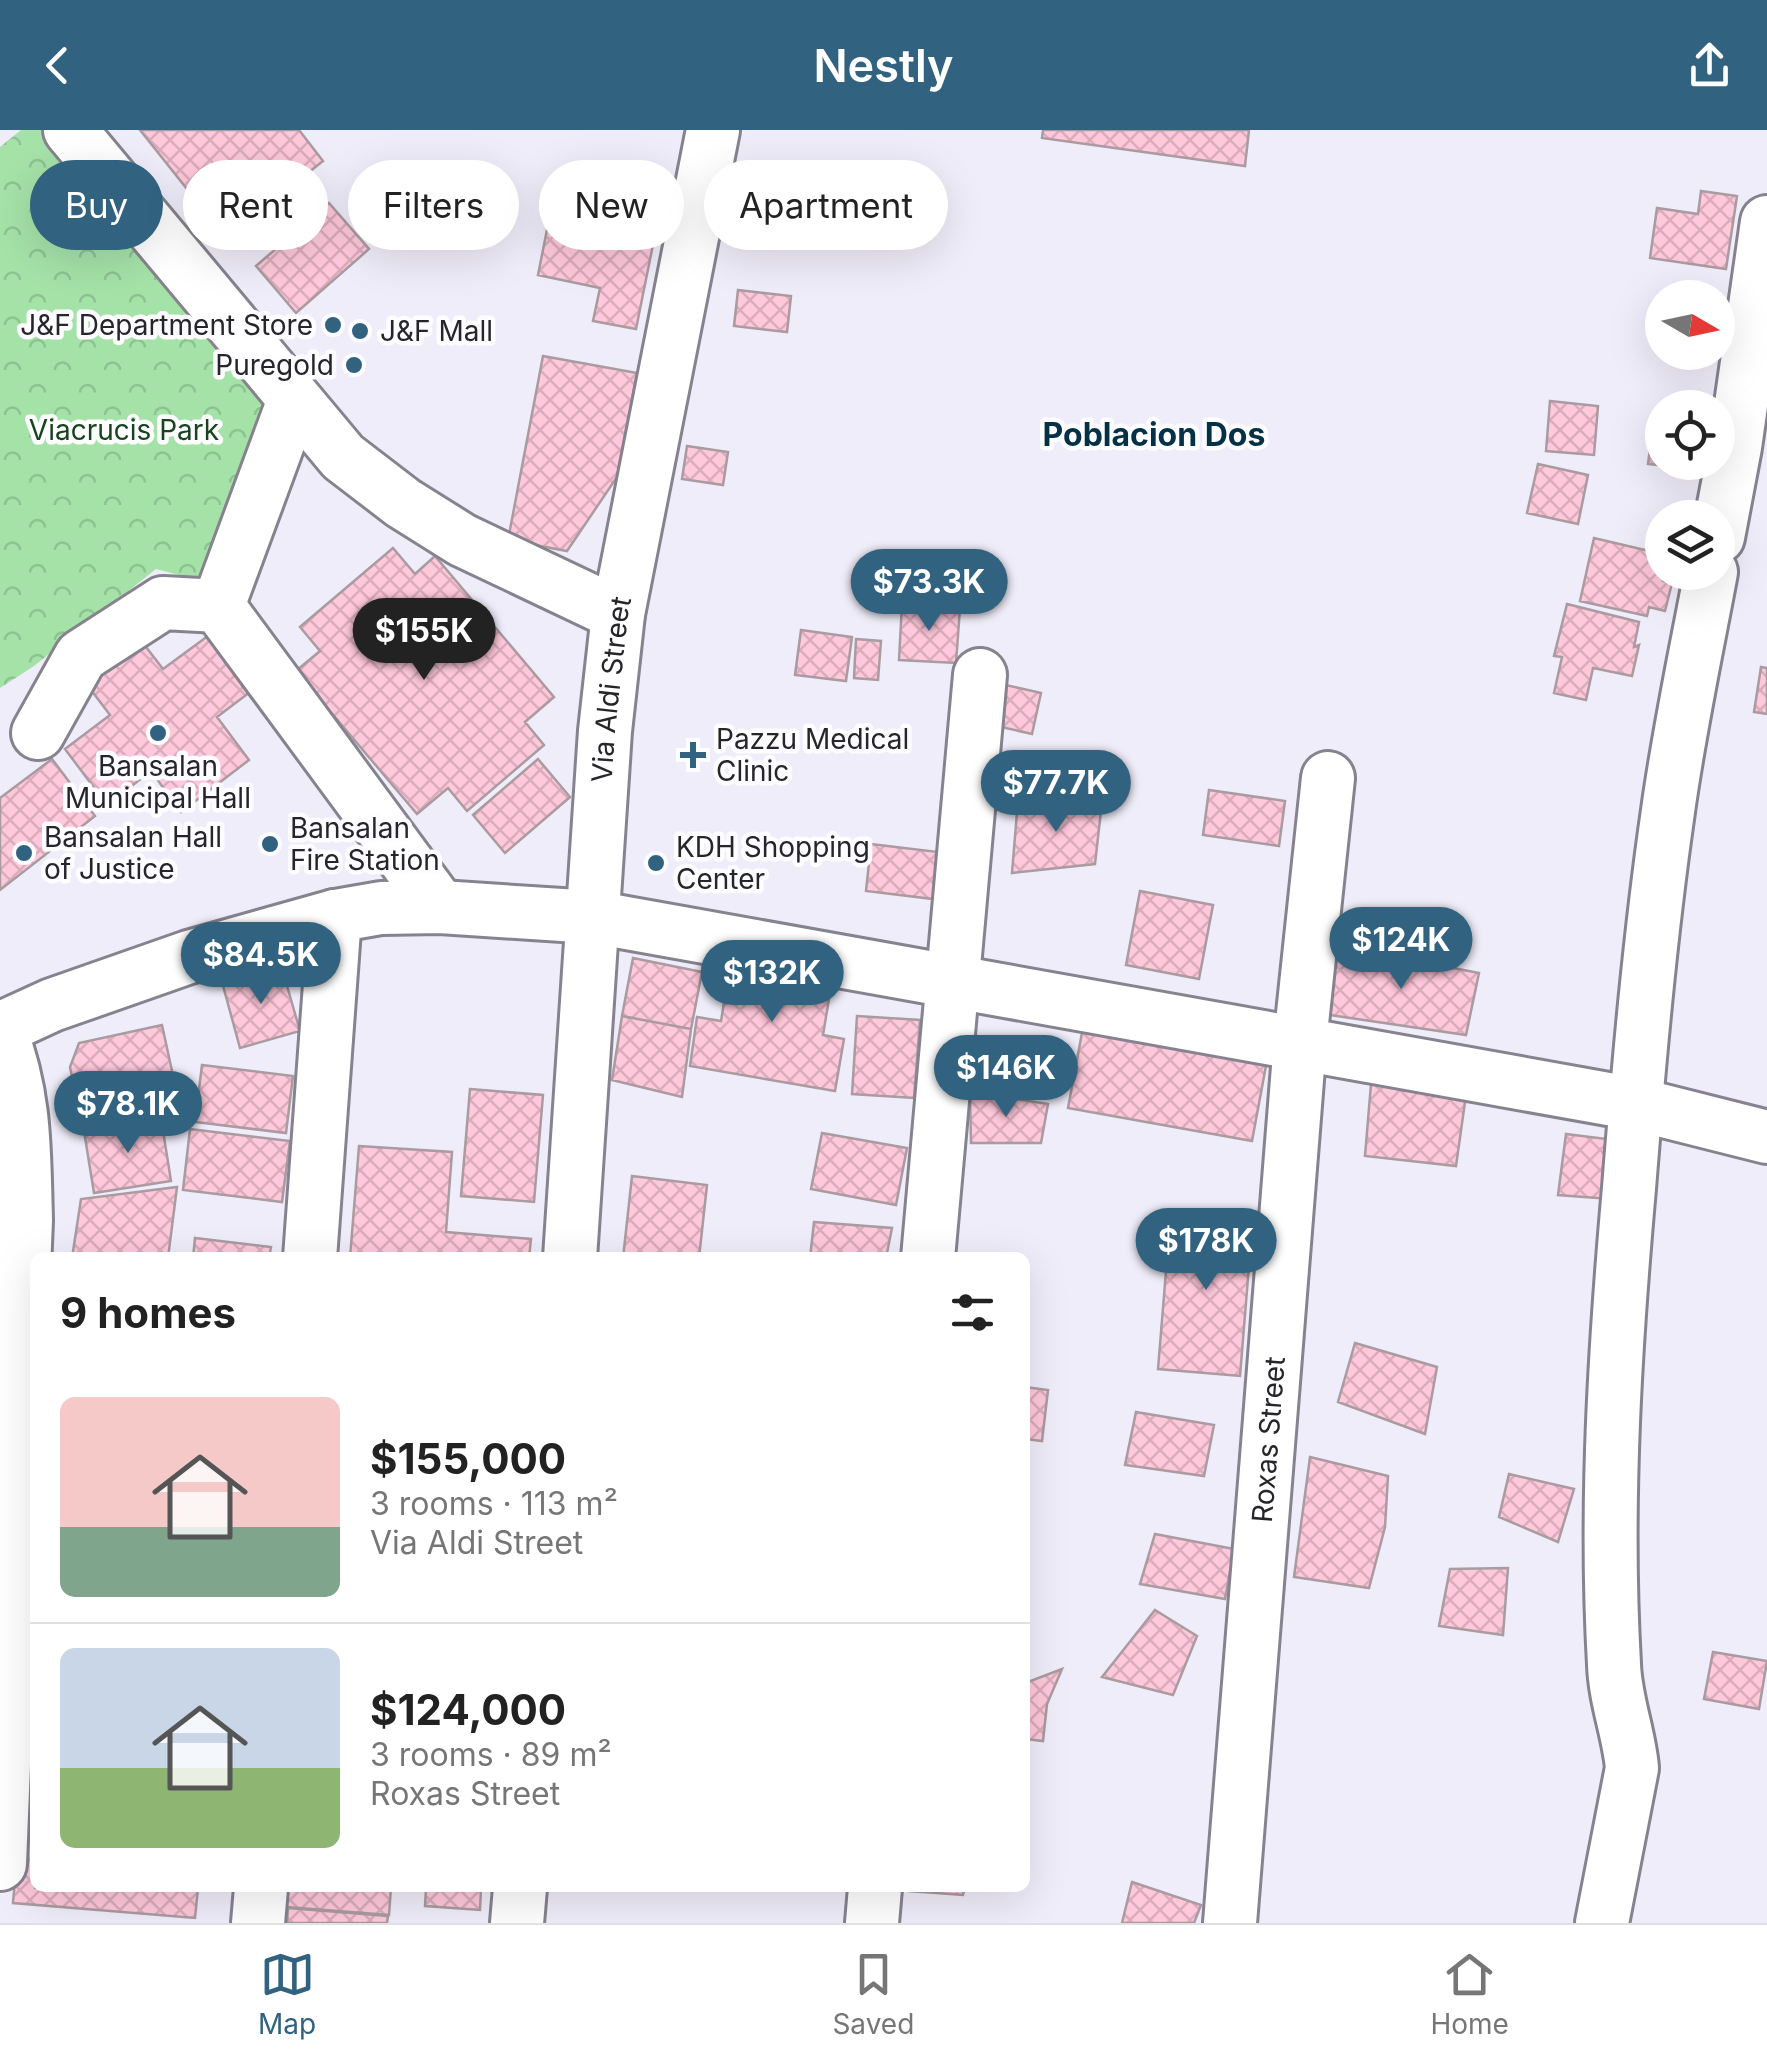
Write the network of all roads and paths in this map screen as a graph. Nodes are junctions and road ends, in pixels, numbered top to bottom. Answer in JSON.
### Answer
{"nodes":[{"id":1,"x":70,"y":130,"type":"edge"},
{"id":2,"x":713,"y":130,"type":"edge"},
{"id":3,"x":1767,"y":222,"type":"edge"},
{"id":4,"x":294,"y":400,"type":"junction"},
{"id":5,"x":1751,"y":452,"type":"edge"},
{"id":6,"x":1732,"y":500,"type":"edge"},
{"id":7,"x":1708,"y":590,"type":"edge"},
{"id":8,"x":218,"y":606,"type":"junction"},
{"id":9,"x":618,"y":614,"type":"junction"},
{"id":10,"x":980,"y":675,"type":"dead end"},
{"id":11,"x":38,"y":733,"type":"dead end"},
{"id":12,"x":1328,"y":778,"type":"dead end"},
{"id":13,"x":440,"y":907,"type":"junction"},
{"id":14,"x":335,"y":916,"type":"junction"},
{"id":15,"x":592,"y":917,"type":"junction"},
{"id":16,"x":951,"y":981,"type":"junction"},
{"id":17,"x":0,"y":1029,"type":"edge"},
{"id":18,"x":1300,"y":1042,"type":"junction"},
{"id":19,"x":1636,"y":1104,"type":"junction"},
{"id":20,"x":1767,"y":1137,"type":"edge"},
{"id":21,"x":310,"y":1252,"type":"edge"},
{"id":22,"x":570,"y":1252,"type":"edge"},
{"id":23,"x":928,"y":1252,"type":"edge"},
{"id":24,"x":11,"y":1337,"type":"edge"},
{"id":25,"x":0,"y":1864,"type":"edge"},
{"id":26,"x":260,"y":1892,"type":"edge"},
{"id":27,"x":520,"y":1892,"type":"edge"},
{"id":28,"x":874,"y":1892,"type":"edge"},
{"id":29,"x":258,"y":1923,"type":"edge"},
{"id":30,"x":517,"y":1923,"type":"edge"},
{"id":31,"x":872,"y":1923,"type":"edge"},
{"id":32,"x":1230,"y":1923,"type":"edge"},
{"id":33,"x":1602,"y":1923,"type":"edge"}],
"edges":[{"from":1,"to":4,"type":"street"},
{"from":2,"to":9,"type":"street","name":"Via Aldi Street"},
{"from":3,"to":5,"type":"street"},
{"from":4,"to":8,"type":"street"},
{"from":4,"to":9,"type":"street"},
{"from":5,"to":6,"type":"street"},
{"from":7,"to":19,"type":"street"},
{"from":8,"to":11,"type":"street"},
{"from":8,"to":13,"type":"street"},
{"from":9,"to":15,"type":"street","name":"Via Aldi Street"},
{"from":10,"to":16,"type":"street"},
{"from":12,"to":18,"type":"street","name":"Roxas Street"},
{"from":13,"to":14,"type":"street"},
{"from":13,"to":15,"type":"street"},
{"from":14,"to":17,"type":"street"},
{"from":14,"to":21,"type":"street"},
{"from":15,"to":16,"type":"street"},
{"from":15,"to":22,"type":"street","name":"Via Aldi Street"},
{"from":16,"to":18,"type":"street"},
{"from":16,"to":23,"type":"street"},
{"from":17,"to":24,"type":"street"},
{"from":18,"to":19,"type":"street"},
{"from":18,"to":32,"type":"street","name":"Roxas Street"},
{"from":19,"to":20,"type":"street"},
{"from":19,"to":33,"type":"street"},
{"from":24,"to":25,"type":"street"},
{"from":26,"to":29,"type":"street"},
{"from":27,"to":30,"type":"street"},
{"from":28,"to":31,"type":"street"}]}
